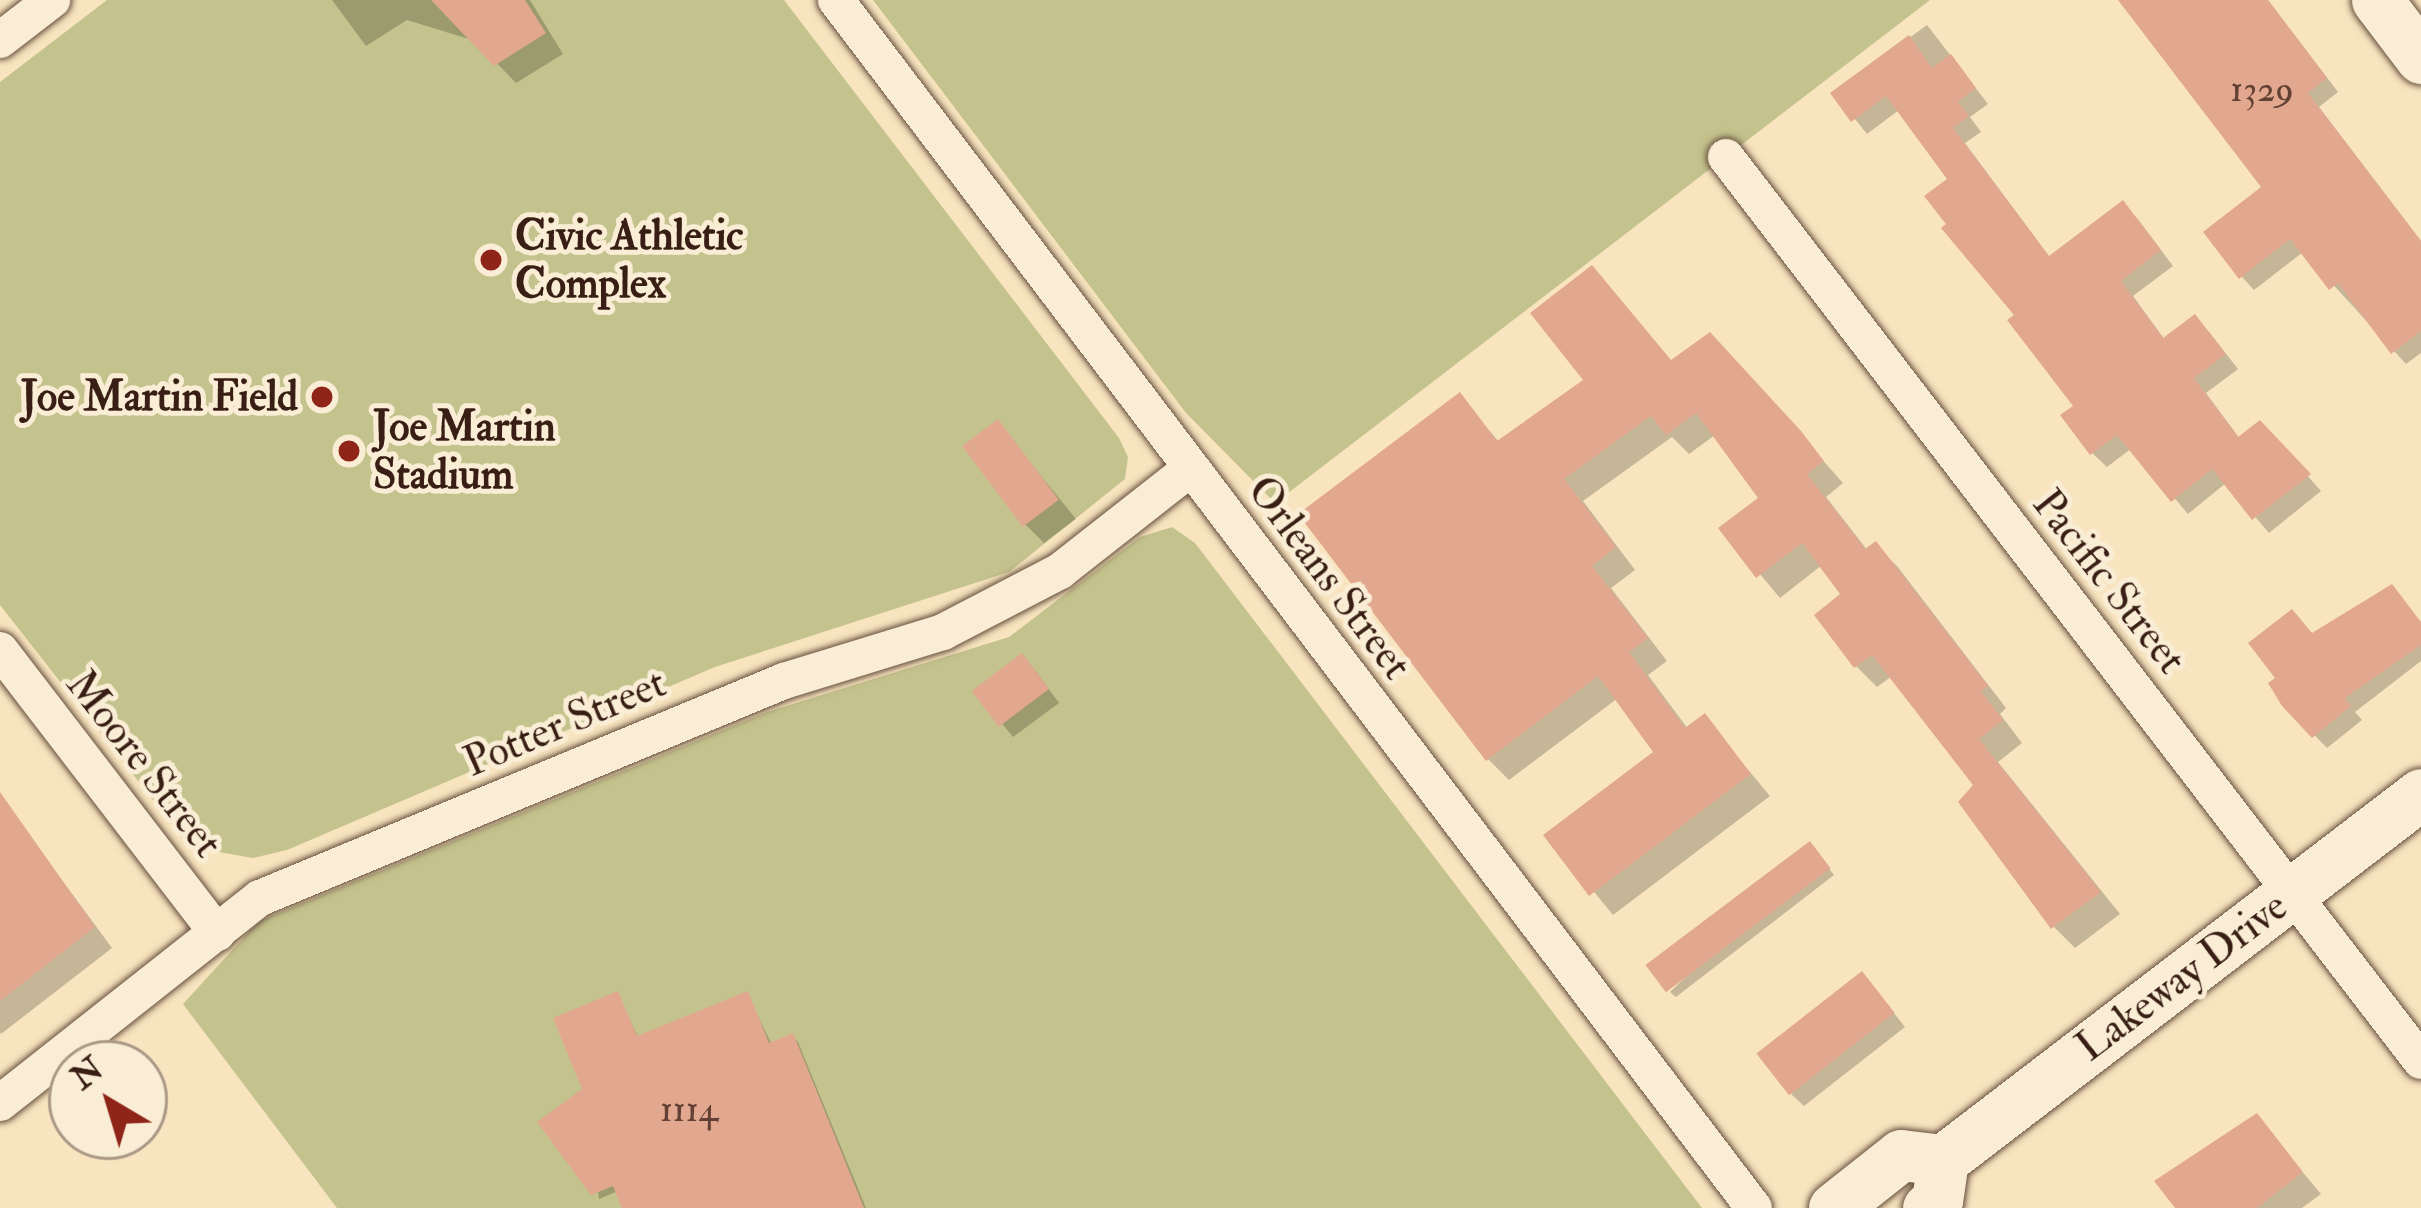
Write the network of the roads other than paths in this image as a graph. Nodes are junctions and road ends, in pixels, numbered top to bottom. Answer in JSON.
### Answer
{"nodes":[{"id":1,"x":52,"y":0,"type":"edge"},
{"id":2,"x":836,"y":0,"type":"edge"},
{"id":3,"x":2377,"y":0,"type":"edge"},
{"id":4,"x":0,"y":40,"type":"edge"},
{"id":5,"x":2421,"y":58,"type":"edge"},
{"id":6,"x":1726,"y":158,"type":"dead end"},
{"id":7,"x":1189,"y":470,"type":"junction"},
{"id":8,"x":0,"y":650,"type":"edge"},
{"id":9,"x":2421,"y":794,"type":"edge"},
{"id":10,"x":2291,"y":893,"type":"junction"},
{"id":11,"x":218,"y":933,"type":"junction"},
{"id":12,"x":2421,"y":1061,"type":"edge"},
{"id":13,"x":0,"y":1103,"type":"edge"},
{"id":14,"x":1935,"y":1184,"type":"edge"},
{"id":15,"x":1754,"y":1208,"type":"edge"},
{"id":16,"x":1834,"y":1208,"type":"edge"}],
"edges":[{"from":1,"to":4,"type":"street"},
{"from":2,"to":7,"type":"street","name":"Orleans Street"},
{"from":3,"to":5,"type":"main road"},
{"from":6,"to":10,"type":"street","name":"Pacific Street"},
{"from":7,"to":11,"type":"street","name":"Potter Street"},
{"from":7,"to":15,"type":"street","name":"Orleans Street"},
{"from":8,"to":11,"type":"street","name":"Moore Street"},
{"from":9,"to":10,"type":"main road","name":"Lakeway Drive"},
{"from":10,"to":12,"type":"street","name":"Pacific Street"},
{"from":10,"to":14,"type":"main road","name":"Lakeway Drive"},
{"from":11,"to":13,"type":"street","name":"Potter Street"},
{"from":14,"to":16,"type":"main road","name":"Lakeway Drive"}]}
